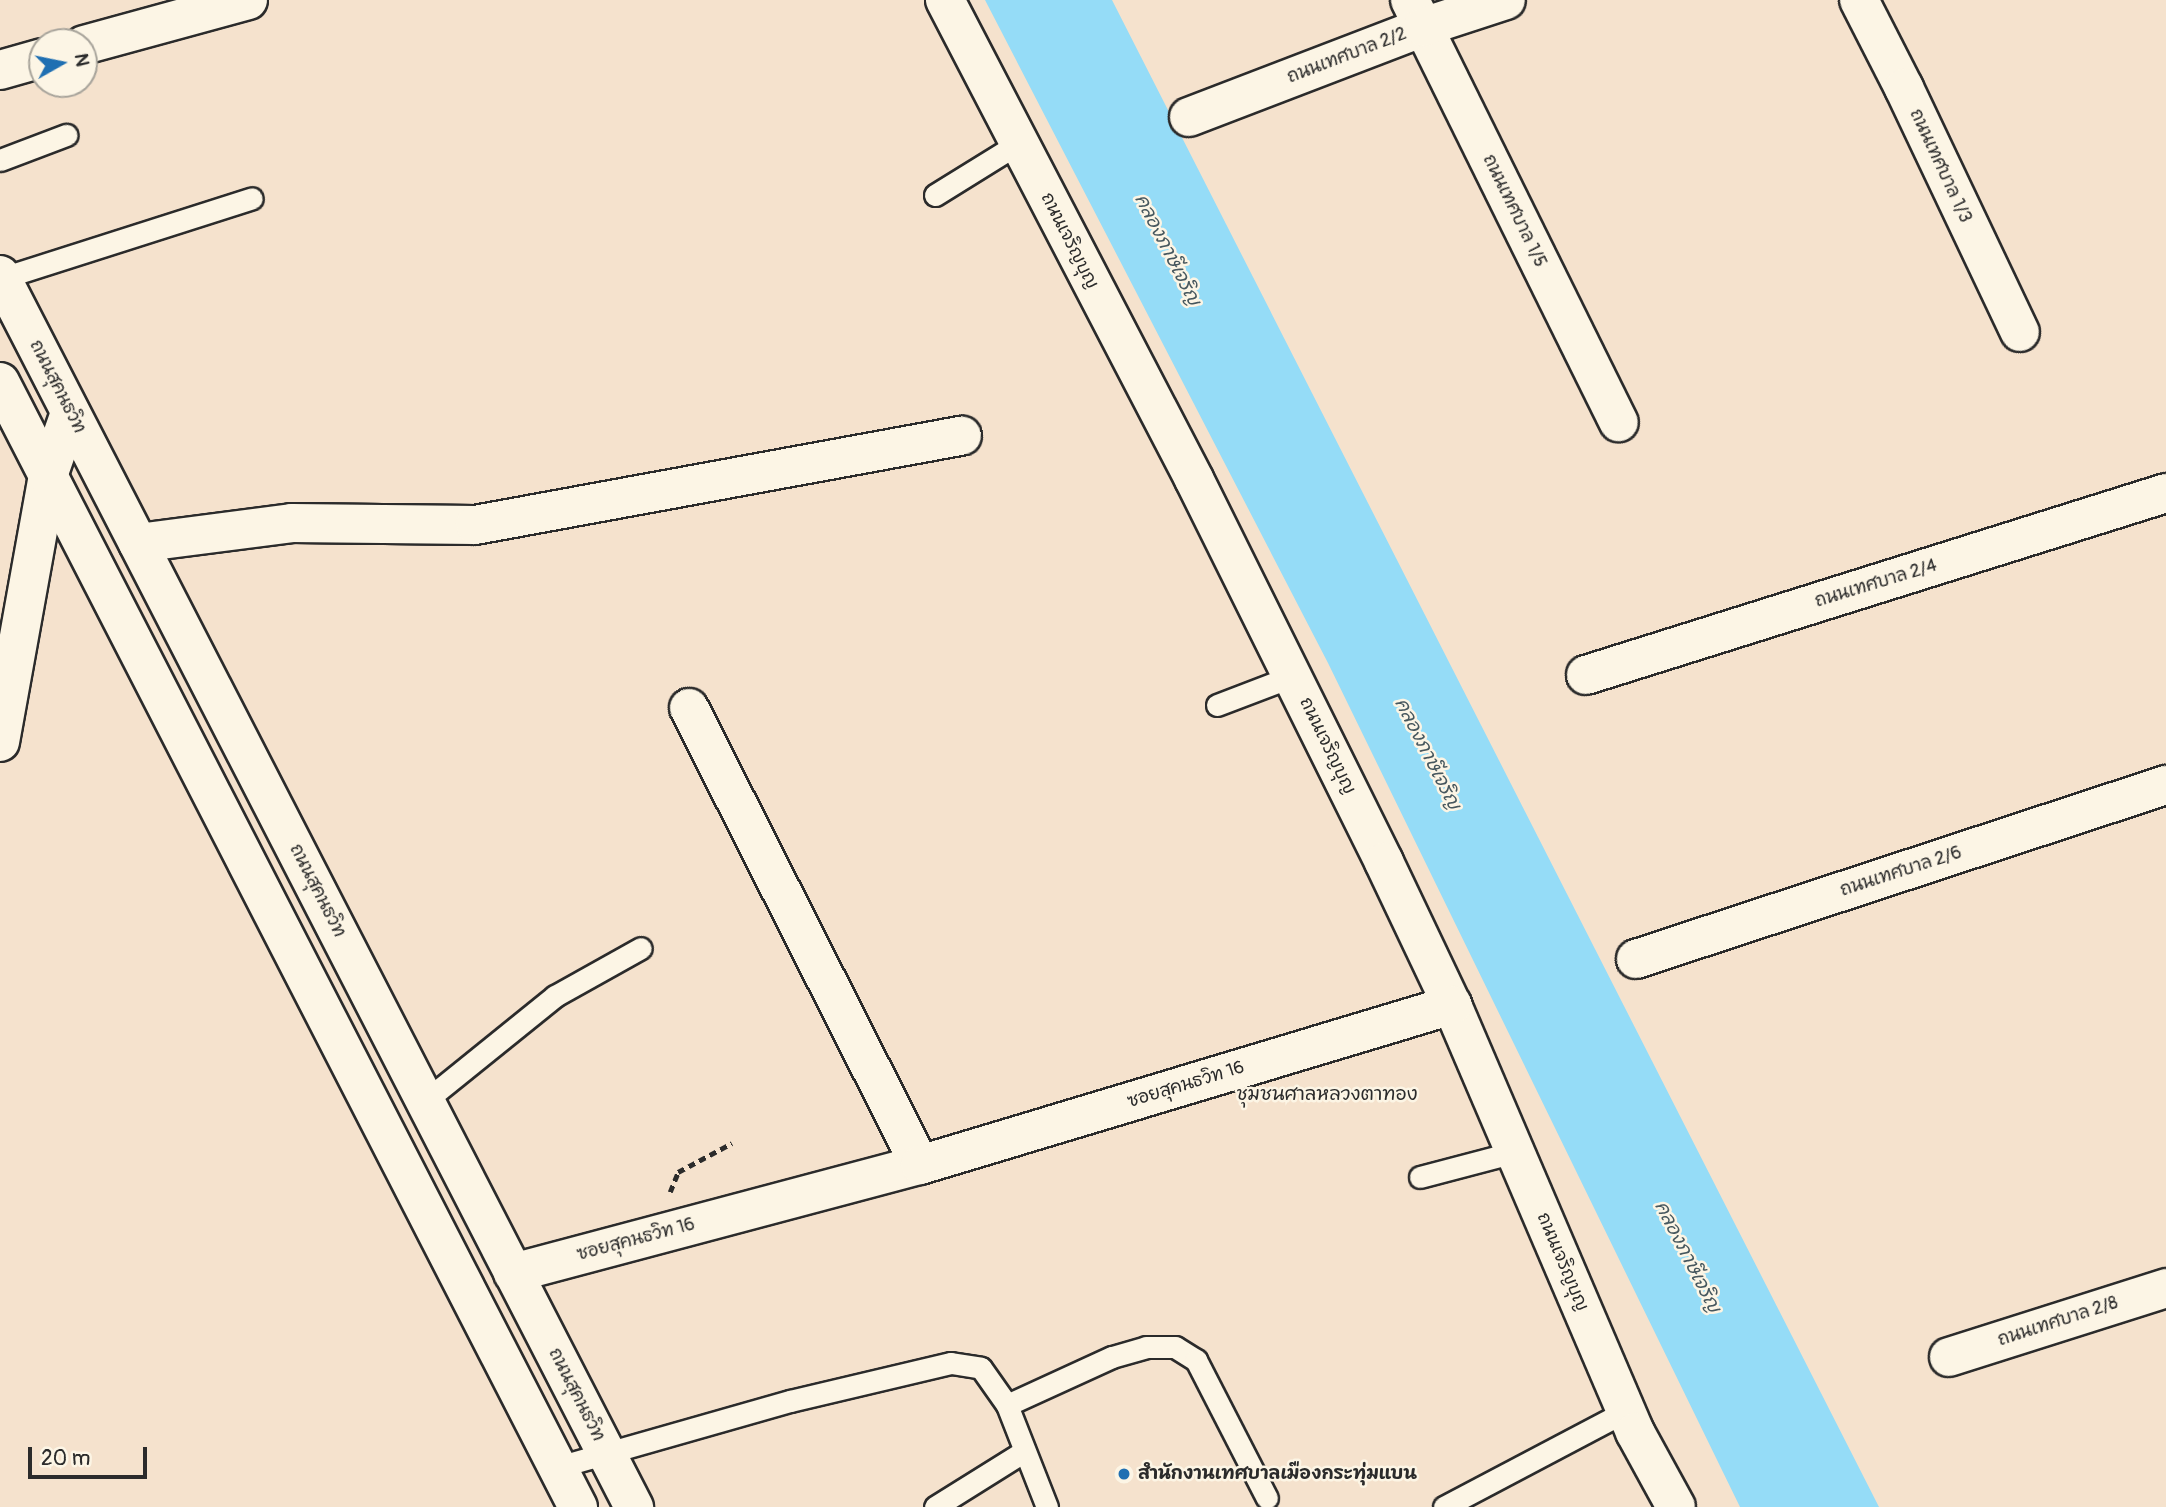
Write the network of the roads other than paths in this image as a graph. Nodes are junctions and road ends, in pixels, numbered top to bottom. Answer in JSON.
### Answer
{"nodes":[{"id":1,"x":248,"y":0,"type":"edge"},
{"id":2,"x":945,"y":0,"type":"edge"},
{"id":3,"x":1506,"y":0,"type":"edge"},
{"id":4,"x":1859,"y":0,"type":"edge"},
{"id":5,"x":1417,"y":13,"type":"edge"},
{"id":6,"x":98,"y":41,"type":"edge"},
{"id":7,"x":28,"y":62,"type":"edge"},
{"id":8,"x":0,"y":70,"type":"edge"},
{"id":9,"x":1189,"y":117,"type":"dead end"},
{"id":10,"x":66,"y":135,"type":"dead end"},
{"id":11,"x":1019,"y":143,"type":"junction"},
{"id":12,"x":0,"y":160,"type":"edge"},
{"id":13,"x":935,"y":195,"type":"dead end"},
{"id":14,"x":252,"y":198,"type":"dead end"},
{"id":15,"x":1,"y":277,"type":"edge"},
{"id":16,"x":2020,"y":332,"type":"dead end"},
{"id":17,"x":0,"y":382,"type":"edge"},
{"id":18,"x":70,"y":413,"type":"junction"},
{"id":19,"x":1619,"y":422,"type":"dead end"},
{"id":20,"x":962,"y":436,"type":"dead end"},
{"id":21,"x":48,"y":476,"type":"junction"},
{"id":22,"x":2166,"y":493,"type":"edge"},
{"id":23,"x":138,"y":543,"type":"junction"},
{"id":24,"x":1293,"y":676,"type":"junction"},
{"id":25,"x":1586,"y":676,"type":"dead end"},
{"id":26,"x":1217,"y":705,"type":"dead end"},
{"id":27,"x":689,"y":708,"type":"dead end"},
{"id":28,"x":0,"y":742,"type":"edge"},
{"id":29,"x":2166,"y":785,"type":"edge"},
{"id":30,"x":641,"y":948,"type":"dead end"},
{"id":31,"x":1636,"y":959,"type":"dead end"},
{"id":32,"x":1452,"y":1005,"type":"junction"},
{"id":33,"x":425,"y":1101,"type":"junction"},
{"id":34,"x":1515,"y":1152,"type":"junction"},
{"id":35,"x":920,"y":1165,"type":"junction"},
{"id":36,"x":1420,"y":1177,"type":"dead end"},
{"id":37,"x":513,"y":1273,"type":"junction"},
{"id":38,"x":2166,"y":1288,"type":"edge"},
{"id":39,"x":1950,"y":1357,"type":"dead end"},
{"id":40,"x":1007,"y":1405,"type":"junction"},
{"id":41,"x":1626,"y":1411,"type":"junction"},
{"id":42,"x":1023,"y":1452,"type":"junction"},
{"id":43,"x":606,"y":1453,"type":"junction"},
{"id":44,"x":558,"y":1467,"type":"junction"},
{"id":45,"x":1266,"y":1498,"type":"dead end"},
{"id":46,"x":578,"y":1507,"type":"edge"},
{"id":47,"x":634,"y":1507,"type":"edge"},
{"id":48,"x":935,"y":1507,"type":"edge"},
{"id":49,"x":1047,"y":1507,"type":"edge"},
{"id":50,"x":1444,"y":1507,"type":"edge"},
{"id":51,"x":1676,"y":1507,"type":"edge"}],
"edges":[{"from":1,"to":6,"type":"street"},
{"from":2,"to":11,"type":"street","name":"ถนนเจริญบุญ"},
{"from":3,"to":5,"type":"street","name":"ถนนเทศบาล 2/2"},
{"from":4,"to":16,"type":"street","name":"ถนนเทศบาล 1/3"},
{"from":5,"to":9,"type":"street","name":"ถนนเทศบาล 2/2"},
{"from":5,"to":19,"type":"street","name":"ถนนเทศบาล 1/5"},
{"from":7,"to":8,"type":"street"},
{"from":10,"to":12,"type":"lane"},
{"from":11,"to":13,"type":"lane"},
{"from":11,"to":24,"type":"street","name":"ถนนเจริญบุญ"},
{"from":14,"to":15,"type":"lane"},
{"from":15,"to":18,"type":"street","name":"ถนนสุคนธวิท"},
{"from":17,"to":21,"type":"street"},
{"from":18,"to":21,"type":"street"},
{"from":18,"to":23,"type":"street","name":"ถนนสุคนธวิท"},
{"from":20,"to":23,"type":"street"},
{"from":21,"to":28,"type":"street"},
{"from":21,"to":44,"type":"street"},
{"from":22,"to":25,"type":"street","name":"ถนนเทศบาล 2/4"},
{"from":23,"to":33,"type":"street","name":"ถนนสุคนธวิท"},
{"from":24,"to":26,"type":"lane"},
{"from":24,"to":32,"type":"street","name":"ถนนเจริญบุญ"},
{"from":27,"to":35,"type":"street"},
{"from":29,"to":31,"type":"street","name":"ถนนเทศบาล 2/6"},
{"from":30,"to":33,"type":"lane"},
{"from":32,"to":34,"type":"street","name":"ถนนเจริญบุญ"},
{"from":32,"to":35,"type":"street","name":"ซอยสุคนธวิท 16"},
{"from":33,"to":37,"type":"street","name":"ถนนสุคนธวิท"},
{"from":34,"to":36,"type":"lane"},
{"from":34,"to":41,"type":"street","name":"ถนนเจริญบุญ"},
{"from":35,"to":37,"type":"street","name":"ซอยสุคนธวิท 16"},
{"from":37,"to":43,"type":"street","name":"ถนนสุคนธวิท"},
{"from":38,"to":39,"type":"street","name":"ถนนเทศบาล 2/8"},
{"from":40,"to":42,"type":"lane"},
{"from":40,"to":43,"type":"lane"},
{"from":40,"to":45,"type":"lane"},
{"from":41,"to":50,"type":"lane"},
{"from":41,"to":51,"type":"street","name":"ถนนเจริญบุญ"},
{"from":42,"to":48,"type":"lane"},
{"from":42,"to":49,"type":"lane"},
{"from":43,"to":44,"type":"lane"},
{"from":43,"to":47,"type":"street","name":"ถนนสุคนธวิท"},
{"from":44,"to":46,"type":"street"}]}
